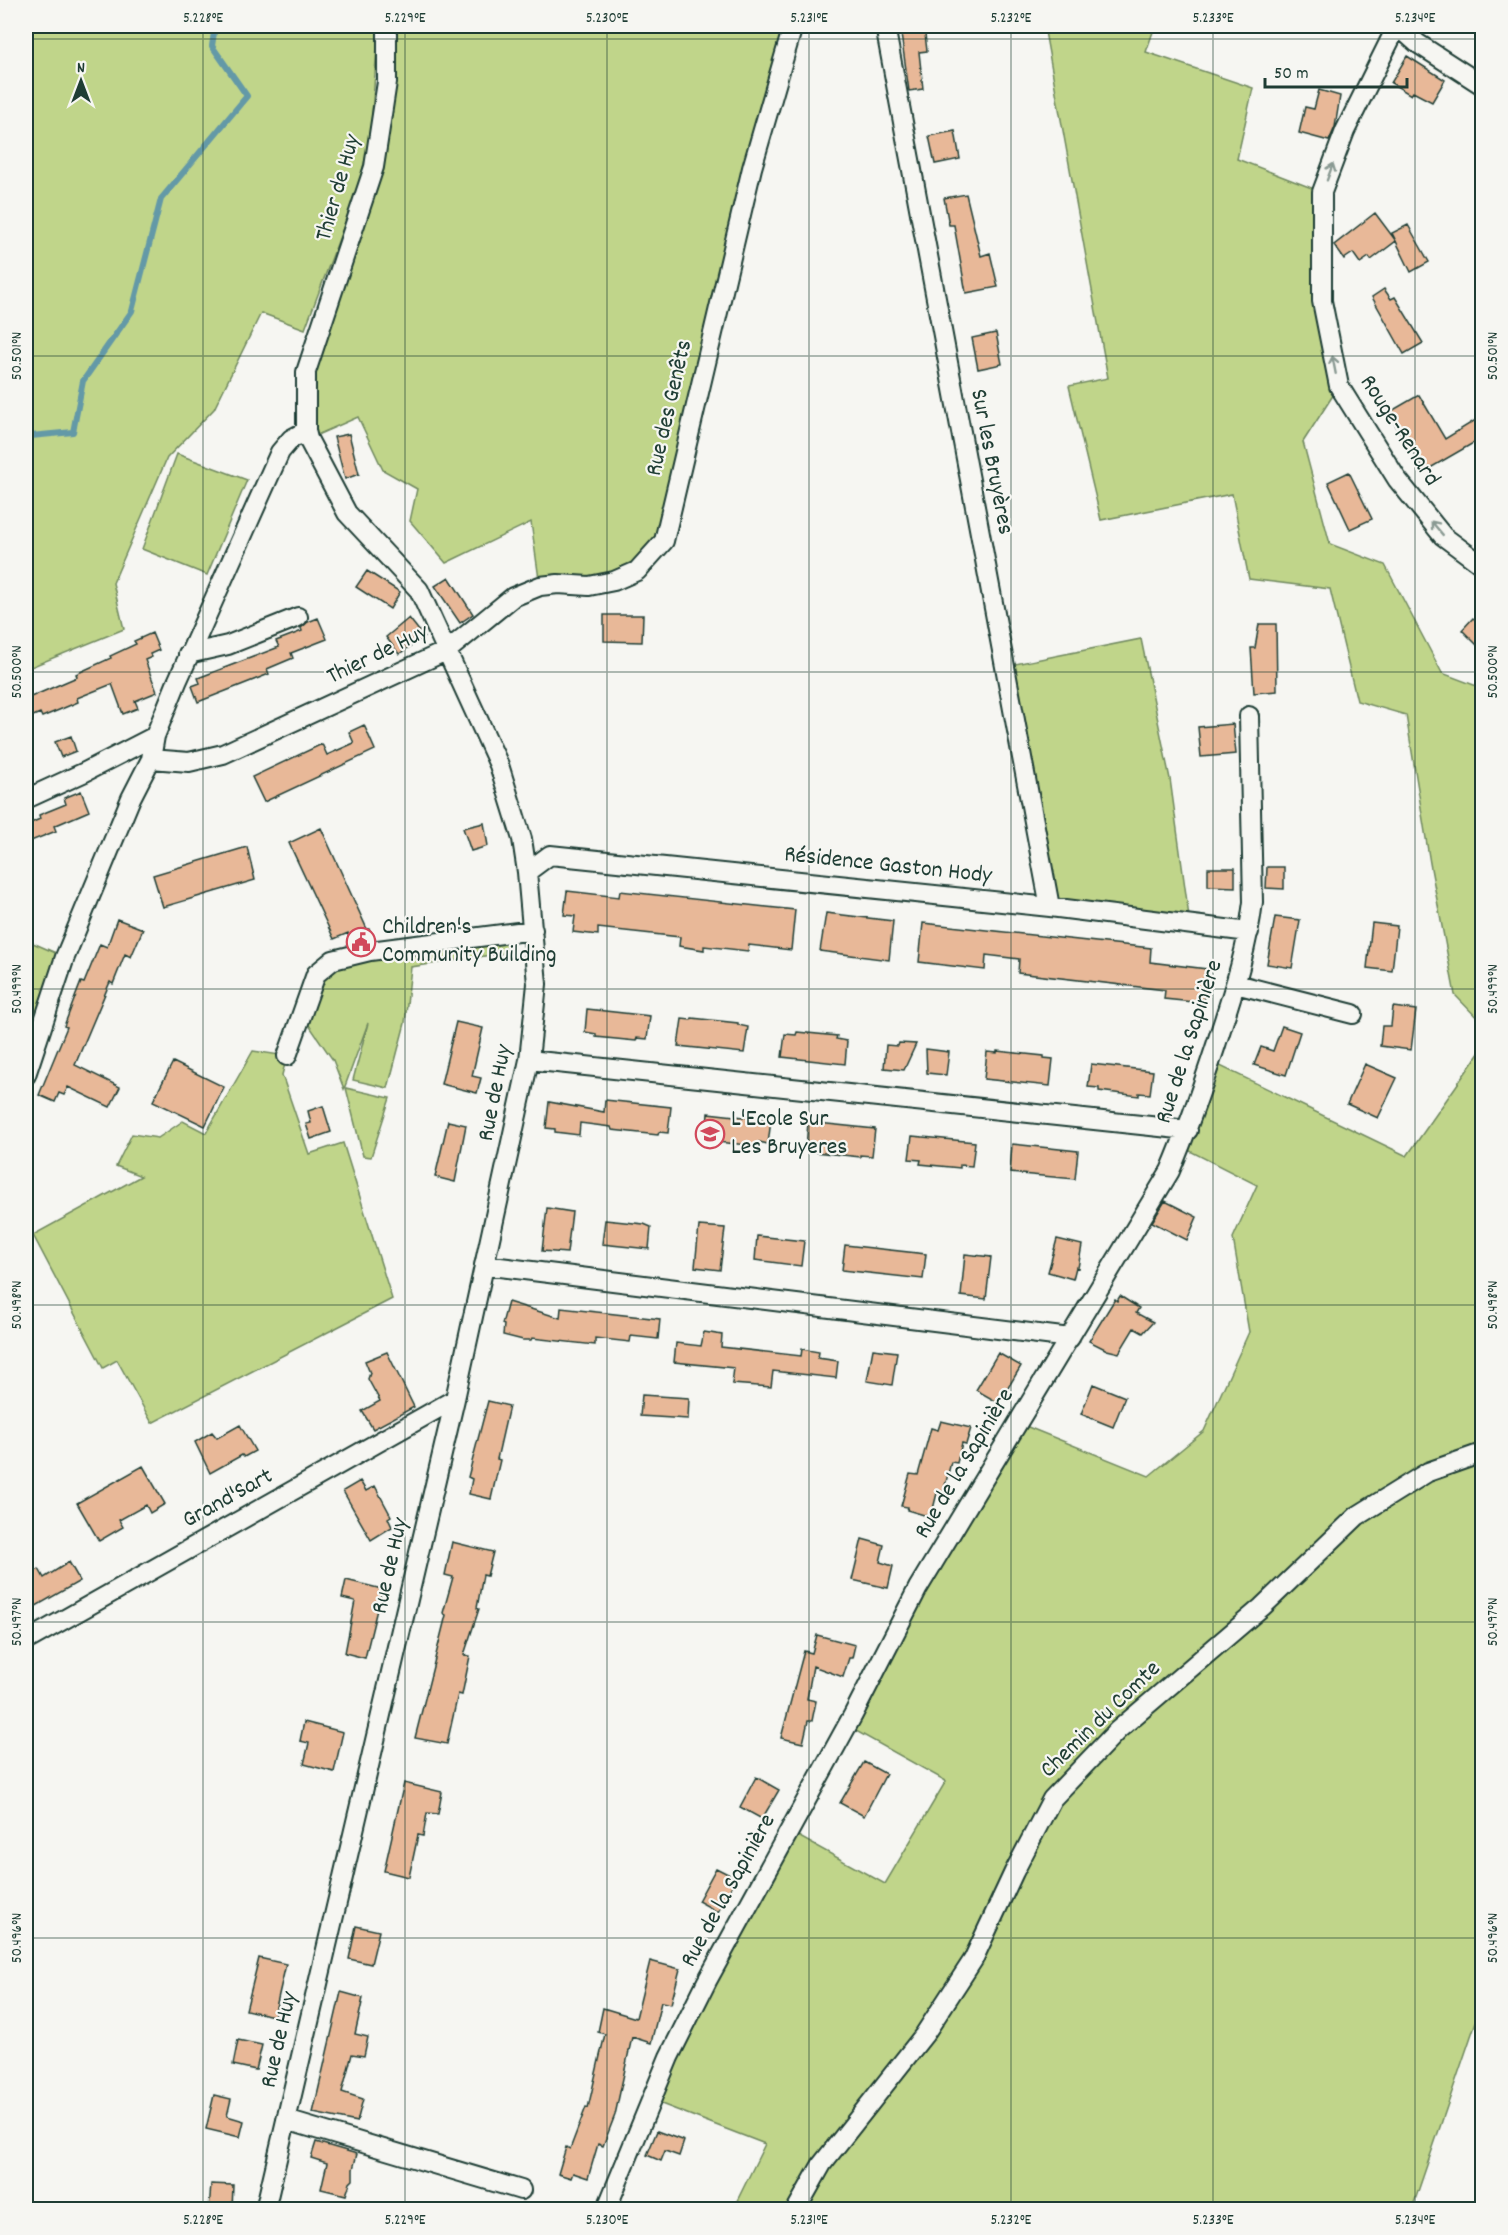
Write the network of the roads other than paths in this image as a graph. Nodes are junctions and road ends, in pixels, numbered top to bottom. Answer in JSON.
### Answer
{"nodes":[{"id":1,"x":387,"y":26,"type":"edge"},
{"id":2,"x":805,"y":26,"type":"edge"},
{"id":3,"x":885,"y":26,"type":"edge"},
{"id":4,"x":1398,"y":26,"type":"edge"},
{"id":5,"x":791,"y":34,"type":"edge"},
{"id":6,"x":1482,"y":86,"type":"edge"},
{"id":7,"x":306,"y":431,"type":"junction"},
{"id":8,"x":1482,"y":565,"type":"edge"},
{"id":9,"x":298,"y":617,"type":"dead end"},
{"id":10,"x":448,"y":650,"type":"junction"},
{"id":11,"x":188,"y":654,"type":"junction"},
{"id":12,"x":1249,"y":716,"type":"dead end"},
{"id":13,"x":155,"y":736,"type":"junction"},
{"id":14,"x":151,"y":759,"type":"junction"},
{"id":15,"x":26,"y":799,"type":"edge"},
{"id":16,"x":527,"y":872,"type":"junction"},
{"id":17,"x":1050,"y":906,"type":"junction"},
{"id":18,"x":532,"y":930,"type":"junction"},
{"id":19,"x":1249,"y":932,"type":"junction"},
{"id":20,"x":1236,"y":984,"type":"junction"},
{"id":21,"x":1353,"y":1014,"type":"dead end"},
{"id":22,"x":287,"y":1056,"type":"dead end"},
{"id":23,"x":528,"y":1060,"type":"junction"},
{"id":24,"x":26,"y":1075,"type":"edge"},
{"id":25,"x":1188,"y":1130,"type":"junction"},
{"id":26,"x":484,"y":1265,"type":"junction"},
{"id":27,"x":1070,"y":1338,"type":"junction"},
{"id":28,"x":455,"y":1399,"type":"junction"},
{"id":29,"x":1482,"y":1453,"type":"edge"},
{"id":30,"x":26,"y":1641,"type":"edge"},
{"id":31,"x":286,"y":2120,"type":"junction"},
{"id":32,"x":521,"y":2190,"type":"dead end"},
{"id":33,"x":265,"y":2210,"type":"edge"},
{"id":34,"x":606,"y":2210,"type":"edge"},
{"id":35,"x":796,"y":2210,"type":"edge"}],
"edges":[{"from":1,"to":7,"type":"street","name":"Thier de Huy"},
{"from":2,"to":5,"type":"street"},
{"from":3,"to":17,"type":"street","name":"Sur les Bruyères"},
{"from":4,"to":6,"type":"street"},
{"from":8,"to":4,"type":"street","name":"Rouge-Renard","one_way":true},
{"from":5,"to":10,"type":"street","name":"Rue des Genêts"},
{"from":7,"to":10,"type":"street","name":"Thier de Huy"},
{"from":7,"to":11,"type":"street"},
{"from":9,"to":11,"type":"street"},
{"from":10,"to":14,"type":"street","name":"Thier de Huy"},
{"from":10,"to":16,"type":"street","name":"Rue de Huy"},
{"from":11,"to":13,"type":"street"},
{"from":12,"to":19,"type":"street","name":"Rue de la Sapinière"},
{"from":13,"to":14,"type":"street"},
{"from":13,"to":15,"type":"street"},
{"from":14,"to":24,"type":"street"},
{"from":16,"to":17,"type":"street","name":"Résidence Gaston Hody"},
{"from":16,"to":18,"type":"street","name":"Rue de Huy"},
{"from":17,"to":19,"type":"street","name":"Résidence Gaston Hody"},
{"from":18,"to":22,"type":"street"},
{"from":18,"to":23,"type":"street","name":"Rue de Huy"},
{"from":19,"to":20,"type":"street","name":"Rue de la Sapinière"},
{"from":20,"to":21,"type":"street"},
{"from":20,"to":25,"type":"street","name":"Rue de la Sapinière"},
{"from":23,"to":25,"type":"street"},
{"from":23,"to":26,"type":"street","name":"Rue de Huy"},
{"from":25,"to":27,"type":"street","name":"Rue de la Sapinière"},
{"from":26,"to":27,"type":"street"},
{"from":26,"to":28,"type":"street","name":"Rue de Huy"},
{"from":27,"to":34,"type":"street","name":"Rue de la Sapinière"},
{"from":28,"to":30,"type":"street","name":"Grand'Sart"},
{"from":28,"to":31,"type":"street","name":"Rue de Huy"},
{"from":29,"to":35,"type":"street","name":"Chemin du Comte"},
{"from":31,"to":32,"type":"street"},
{"from":31,"to":33,"type":"street","name":"Rue de Huy"}]}
